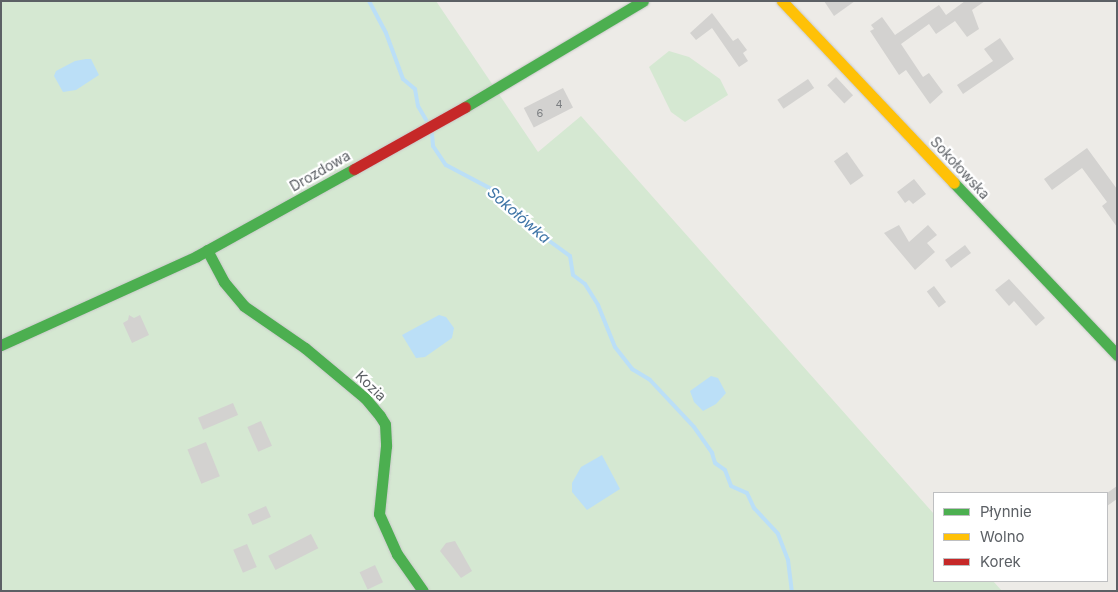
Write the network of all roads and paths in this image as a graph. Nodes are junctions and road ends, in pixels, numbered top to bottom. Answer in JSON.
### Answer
{"nodes":[{"id":1,"x":643,"y":1,"type":"edge"},
{"id":2,"x":782,"y":1,"type":"edge"},
{"id":3,"x":207,"y":250,"type":"junction"},
{"id":4,"x":1,"y":345,"type":"edge"},
{"id":5,"x":1117,"y":355,"type":"edge"},
{"id":6,"x":422,"y":591,"type":"edge"}],
"edges":[{"from":1,"to":3,"type":"street","name":"Drozdowa"},
{"from":2,"to":5,"type":"street","name":"Sokołowska"},
{"from":3,"to":4,"type":"street","name":"Drozdowa"},
{"from":3,"to":6,"type":"street","name":"Kozia"}]}
